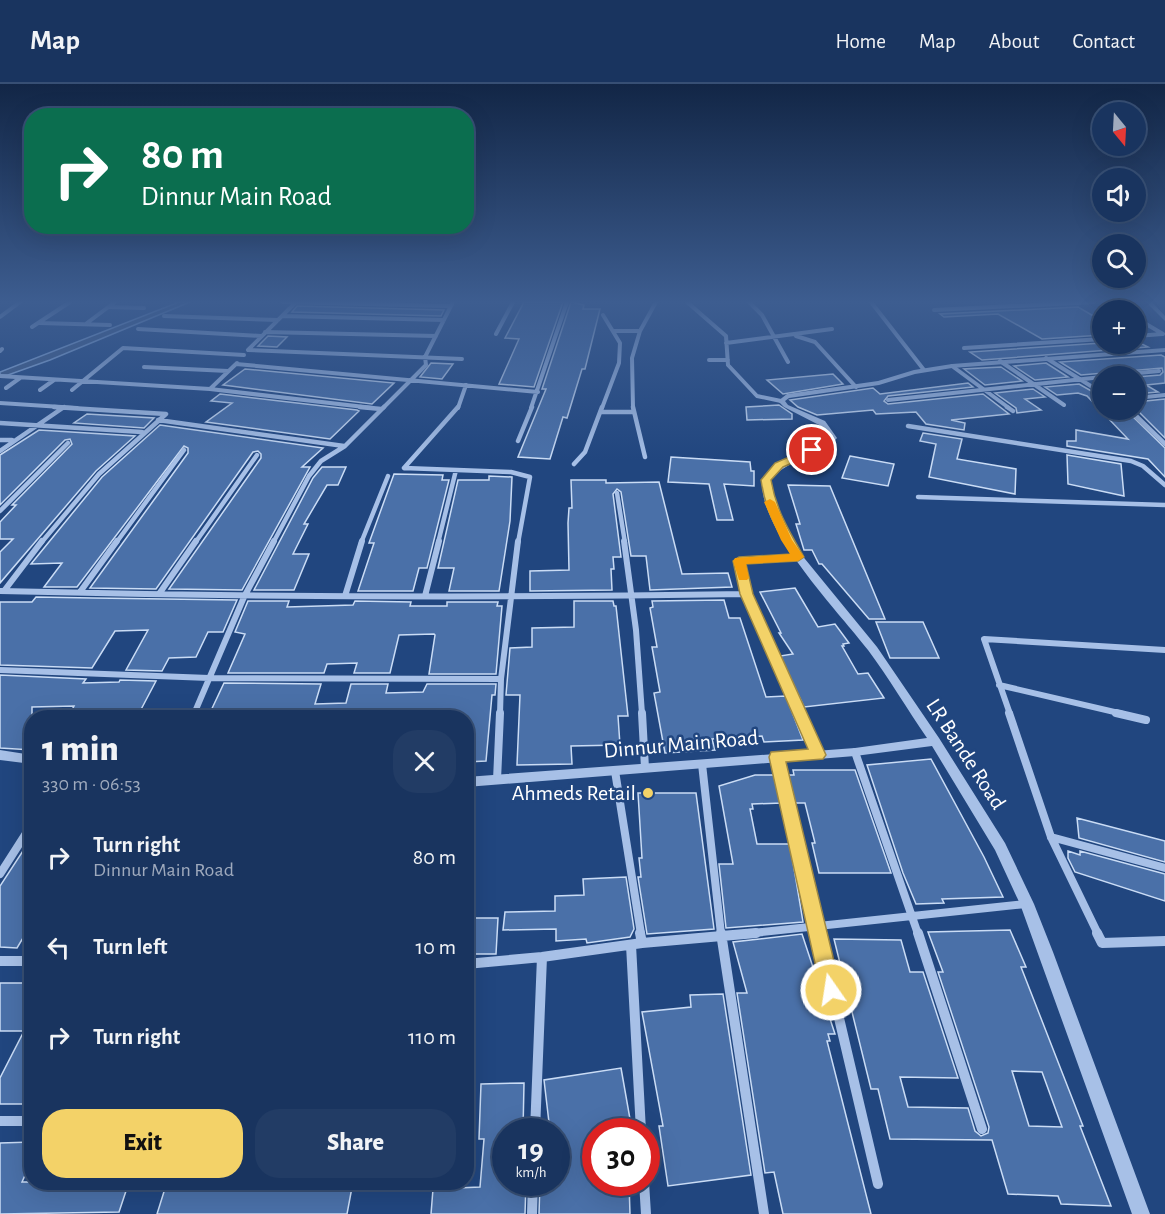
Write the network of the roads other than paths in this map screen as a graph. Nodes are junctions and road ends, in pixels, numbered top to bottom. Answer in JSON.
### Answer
{"nodes":[{"id":1,"x":114,"y":355,"type":"edge"},
{"id":2,"x":239,"y":355,"type":"edge"},
{"id":3,"x":244,"y":355,"type":"joint"},
{"id":4,"x":368,"y":355,"type":"edge"},
{"id":5,"x":550,"y":355,"type":"edge"},
{"id":6,"x":619,"y":355,"type":"edge"},
{"id":7,"x":633,"y":355,"type":"edge"},
{"id":8,"x":727,"y":355,"type":"edge"},
{"id":9,"x":784,"y":355,"type":"edge"},
{"id":10,"x":827,"y":355,"type":"edge"},
{"id":11,"x":912,"y":355,"type":"edge"},
{"id":12,"x":1095,"y":355,"type":"edge"},
{"id":13,"x":425,"y":357,"type":"junction"},
{"id":14,"x":1046,"y":358,"type":"junction"},
{"id":15,"x":462,"y":359,"type":"dead end"},
{"id":16,"x":709,"y":360,"type":"dead end"},
{"id":17,"x":728,"y":360,"type":"junction"},
{"id":18,"x":1000,"y":361,"type":"junction"},
{"id":19,"x":788,"y":362,"type":"dead end"},
{"id":20,"x":236,"y":364,"type":"junction"},
{"id":21,"x":951,"y":366,"type":"junction"},
{"id":22,"x":144,"y":367,"type":"dead end"},
{"id":23,"x":924,"y":370,"type":"junction"},
{"id":24,"x":228,"y":371,"type":"junction"},
{"id":25,"x":1159,"y":371,"type":"dead end"},
{"id":26,"x":1146,"y":372,"type":"edge"},
{"id":27,"x":0,"y":376,"type":"edge"},
{"id":28,"x":21,"y":378,"type":"junction"},
{"id":29,"x":1092,"y":378,"type":"edge"},
{"id":30,"x":1081,"y":379,"type":"junction"},
{"id":31,"x":54,"y":380,"type":"junction"},
{"id":32,"x":410,"y":380,"type":"junction"},
{"id":33,"x":81,"y":381,"type":"junction"},
{"id":34,"x":1034,"y":384,"type":"junction"},
{"id":35,"x":466,"y":385,"type":"junction"},
{"id":36,"x":1092,"y":386,"type":"edge"},
{"id":37,"x":856,"y":387,"type":"junction"},
{"id":38,"x":6,"y":388,"type":"dead end"},
{"id":39,"x":210,"y":389,"type":"junction"},
{"id":40,"x":40,"y":390,"type":"dead end"},
{"id":41,"x":72,"y":390,"type":"dead end"},
{"id":42,"x":984,"y":390,"type":"junction"},
{"id":43,"x":538,"y":392,"type":"junction"},
{"id":44,"x":1165,"y":395,"type":"edge"},
{"id":45,"x":1146,"y":397,"type":"edge"},
{"id":46,"x":888,"y":400,"type":"dead end"},
{"id":47,"x":781,"y":401,"type":"junction"},
{"id":48,"x":0,"y":403,"type":"edge"},
{"id":49,"x":1064,"y":405,"type":"dead end"},
{"id":50,"x":65,"y":407,"type":"junction"},
{"id":51,"x":381,"y":409,"type":"junction"},
{"id":52,"x":1013,"y":411,"type":"dead end"},
{"id":53,"x":600,"y":412,"type":"junction"},
{"id":54,"x":633,"y":412,"type":"junction"},
{"id":55,"x":158,"y":420,"type":"junction"},
{"id":56,"x":1140,"y":420,"type":"edge"},
{"id":57,"x":0,"y":423,"type":"edge"},
{"id":58,"x":37,"y":425,"type":"junction"},
{"id":59,"x":908,"y":426,"type":"dead end"},
{"id":60,"x":142,"y":432,"type":"junction"},
{"id":61,"x":1157,"y":436,"type":"junction"},
{"id":62,"x":1165,"y":436,"type":"edge"},
{"id":63,"x":0,"y":440,"type":"edge"},
{"id":64,"x":13,"y":440,"type":"junction"},
{"id":65,"x":518,"y":441,"type":"dead end"},
{"id":66,"x":68,"y":443,"type":"dead end"},
{"id":67,"x":1165,"y":444,"type":"edge"},
{"id":68,"x":345,"y":446,"type":"junction"},
{"id":69,"x":184,"y":450,"type":"dead end"},
{"id":70,"x":0,"y":451,"type":"edge"},
{"id":71,"x":256,"y":455,"type":"dead end"},
{"id":72,"x":645,"y":457,"type":"dead end"},
{"id":73,"x":573,"y":464,"type":"dead end"},
{"id":74,"x":456,"y":470,"type":"junction"},
{"id":75,"x":388,"y":476,"type":"dead end"},
{"id":76,"x":1165,"y":485,"type":"edge"},
{"id":77,"x":617,"y":493,"type":"dead end"},
{"id":78,"x":918,"y":497,"type":"dead end"},
{"id":79,"x":1165,"y":505,"type":"edge"},
{"id":80,"x":0,"y":511,"type":"edge"},
{"id":81,"x":798,"y":557,"type":"junction"},
{"id":82,"x":2,"y":591,"type":"edge"},
{"id":83,"x":80,"y":592,"type":"junction"},
{"id":84,"x":159,"y":594,"type":"junction"},
{"id":85,"x":747,"y":594,"type":"junction"},
{"id":86,"x":345,"y":596,"type":"junction"},
{"id":87,"x":425,"y":596,"type":"junction"},
{"id":88,"x":243,"y":597,"type":"junction"},
{"id":89,"x":632,"y":597,"type":"junction"},
{"id":90,"x":512,"y":598,"type":"junction"},
{"id":91,"x":1165,"y":650,"type":"edge"},
{"id":92,"x":0,"y":670,"type":"edge"},
{"id":93,"x":209,"y":678,"type":"junction"},
{"id":94,"x":501,"y":679,"type":"junction"},
{"id":95,"x":999,"y":685,"type":"junction"},
{"id":96,"x":195,"y":710,"type":"edge"},
{"id":97,"x":1146,"y":720,"type":"dead end"},
{"id":98,"x":934,"y":741,"type":"junction"},
{"id":99,"x":855,"y":752,"type":"junction"},
{"id":100,"x":0,"y":755,"type":"edge"},
{"id":101,"x":818,"y":755,"type":"junction"},
{"id":102,"x":777,"y":757,"type":"junction"},
{"id":103,"x":24,"y":759,"type":"edge"},
{"id":104,"x":702,"y":764,"type":"junction"},
{"id":105,"x":645,"y":768,"type":"junction"},
{"id":106,"x":615,"y":771,"type":"junction"},
{"id":107,"x":497,"y":780,"type":"junction"},
{"id":108,"x":474,"y":782,"type":"edge"},
{"id":109,"x":24,"y":836,"type":"edge"},
{"id":110,"x":1051,"y":837,"type":"junction"},
{"id":111,"x":1165,"y":868,"type":"edge"},
{"id":112,"x":0,"y":874,"type":"edge"},
{"id":113,"x":1027,"y":904,"type":"junction"},
{"id":114,"x":912,"y":915,"type":"junction"},
{"id":115,"x":816,"y":925,"type":"junction"},
{"id":116,"x":721,"y":938,"type":"junction"},
{"id":117,"x":1165,"y":941,"type":"edge"},
{"id":118,"x":642,"y":943,"type":"junction"},
{"id":119,"x":631,"y":945,"type":"junction"},
{"id":120,"x":542,"y":957,"type":"junction"},
{"id":121,"x":0,"y":961,"type":"edge"},
{"id":122,"x":24,"y":961,"type":"edge"},
{"id":123,"x":474,"y":963,"type":"edge"},
{"id":124,"x":536,"y":1118,"type":"edge"},
{"id":125,"x":640,"y":1118,"type":"edge"},
{"id":126,"x":0,"y":1121,"type":"edge"},
{"id":127,"x":24,"y":1121,"type":"edge"},
{"id":128,"x":982,"y":1129,"type":"dead end"},
{"id":129,"x":878,"y":1184,"type":"dead end"},
{"id":130,"x":533,"y":1196,"type":"edge"},
{"id":131,"x":645,"y":1196,"type":"edge"},
{"id":132,"x":532,"y":1214,"type":"edge"},
{"id":133,"x":646,"y":1214,"type":"edge"},
{"id":134,"x":764,"y":1214,"type":"edge"},
{"id":135,"x":1141,"y":1214,"type":"edge"}],
"edges":[{"from":1,"to":33,"type":"street"},
{"from":2,"to":3,"type":"street"},
{"from":3,"to":20,"type":"street"},
{"from":4,"to":13,"type":"street"},
{"from":5,"to":43,"type":"street"},
{"from":6,"to":53,"type":"street"},
{"from":7,"to":54,"type":"street"},
{"from":8,"to":17,"type":"street"},
{"from":9,"to":19,"type":"street"},
{"from":10,"to":37,"type":"street"},
{"from":11,"to":23,"type":"street"},
{"from":12,"to":14,"type":"street"},
{"from":13,"to":15,"type":"street"},
{"from":13,"to":32,"type":"street"},
{"from":14,"to":18,"type":"street"},
{"from":14,"to":30,"type":"street"},
{"from":16,"to":17,"type":"street"},
{"from":17,"to":47,"type":"street"},
{"from":18,"to":21,"type":"street"},
{"from":18,"to":34,"type":"street"},
{"from":20,"to":24,"type":"street"},
{"from":20,"to":32,"type":"street"},
{"from":21,"to":23,"type":"street"},
{"from":21,"to":42,"type":"street"},
{"from":22,"to":24,"type":"street"},
{"from":23,"to":37,"type":"street"},
{"from":24,"to":39,"type":"street"},
{"from":25,"to":26,"type":"street"},
{"from":27,"to":28,"type":"street"},
{"from":28,"to":31,"type":"street"},
{"from":28,"to":38,"type":"street"},
{"from":29,"to":30,"type":"street"},
{"from":30,"to":34,"type":"street"},
{"from":30,"to":36,"type":"street"},
{"from":31,"to":33,"type":"street"},
{"from":31,"to":40,"type":"street"},
{"from":32,"to":35,"type":"street"},
{"from":32,"to":51,"type":"street"},
{"from":33,"to":39,"type":"street"},
{"from":33,"to":41,"type":"street"},
{"from":34,"to":42,"type":"street"},
{"from":34,"to":49,"type":"street"},
{"from":35,"to":43,"type":"street"},
{"from":35,"to":74,"type":"street"},
{"from":37,"to":47,"type":"street"},
{"from":39,"to":51,"type":"street"},
{"from":42,"to":46,"type":"street"},
{"from":42,"to":52,"type":"street"},
{"from":43,"to":65,"type":"street"},
{"from":44,"to":45,"type":"street"},
{"from":47,"to":81,"type":"street","name":"LR Bande Road"},
{"from":48,"to":50,"type":"street"},
{"from":50,"to":55,"type":"street"},
{"from":50,"to":58,"type":"street"},
{"from":51,"to":68,"type":"street"},
{"from":53,"to":54,"type":"street"},
{"from":53,"to":73,"type":"street"},
{"from":54,"to":72,"type":"street"},
{"from":55,"to":60,"type":"street"},
{"from":55,"to":68,"type":"street"},
{"from":56,"to":61,"type":"street"},
{"from":57,"to":58,"type":"street"},
{"from":58,"to":60,"type":"street"},
{"from":58,"to":64,"type":"street"},
{"from":59,"to":76,"type":"street"},
{"from":60,"to":82,"type":"street"},
{"from":61,"to":62,"type":"street"},
{"from":61,"to":67,"type":"street"},
{"from":63,"to":64,"type":"street"},
{"from":64,"to":70,"type":"street"},
{"from":66,"to":80,"type":"street"},
{"from":68,"to":88,"type":"street"},
{"from":69,"to":83,"type":"street"},
{"from":71,"to":84,"type":"street"},
{"from":74,"to":87,"type":"street"},
{"from":74,"to":90,"type":"street"},
{"from":75,"to":86,"type":"street"},
{"from":77,"to":89,"type":"street"},
{"from":78,"to":79,"type":"street"},
{"from":81,"to":85,"type":"street"},
{"from":81,"to":98,"type":"street","name":"LR Bande Road"},
{"from":82,"to":83,"type":"street"},
{"from":83,"to":84,"type":"street"},
{"from":84,"to":88,"type":"street"},
{"from":85,"to":89,"type":"street"},
{"from":85,"to":101,"type":"street"},
{"from":86,"to":87,"type":"street"},
{"from":86,"to":88,"type":"street"},
{"from":87,"to":90,"type":"street"},
{"from":88,"to":93,"type":"street"},
{"from":89,"to":90,"type":"street"},
{"from":89,"to":105,"type":"street"},
{"from":90,"to":94,"type":"street"},
{"from":91,"to":95,"type":"street"},
{"from":92,"to":93,"type":"street"},
{"from":93,"to":94,"type":"street"},
{"from":93,"to":96,"type":"street"},
{"from":94,"to":107,"type":"street"},
{"from":95,"to":97,"type":"street"},
{"from":95,"to":110,"type":"street"},
{"from":98,"to":99,"type":"street","name":"Dinnur Main Road"},
{"from":98,"to":113,"type":"street","name":"LR Bande Road"},
{"from":99,"to":101,"type":"street","name":"Dinnur Main Road"},
{"from":99,"to":114,"type":"street"},
{"from":100,"to":103,"type":"street"},
{"from":101,"to":102,"type":"street","name":"Dinnur Main Road"},
{"from":102,"to":104,"type":"street","name":"Dinnur Main Road"},
{"from":102,"to":115,"type":"street"},
{"from":104,"to":105,"type":"street","name":"Dinnur Main Road"},
{"from":104,"to":116,"type":"street"},
{"from":105,"to":106,"type":"street","name":"Dinnur Main Road"},
{"from":106,"to":107,"type":"street","name":"Dinnur Main Road"},
{"from":106,"to":118,"type":"street"},
{"from":107,"to":108,"type":"street","name":"Dinnur Main Road"},
{"from":109,"to":112,"type":"street"},
{"from":110,"to":111,"type":"street"},
{"from":110,"to":117,"type":"street"},
{"from":113,"to":114,"type":"street"},
{"from":113,"to":135,"type":"street","name":"LR Bande Road"},
{"from":114,"to":115,"type":"street"},
{"from":114,"to":128,"type":"street"},
{"from":115,"to":116,"type":"street"},
{"from":115,"to":129,"type":"street"},
{"from":116,"to":118,"type":"street"},
{"from":116,"to":134,"type":"street"},
{"from":118,"to":119,"type":"street"},
{"from":119,"to":120,"type":"street"},
{"from":119,"to":125,"type":"street"},
{"from":120,"to":123,"type":"street"},
{"from":120,"to":124,"type":"street"},
{"from":121,"to":122,"type":"street"},
{"from":126,"to":127,"type":"street"},
{"from":130,"to":132,"type":"street"},
{"from":131,"to":133,"type":"street"}]}
